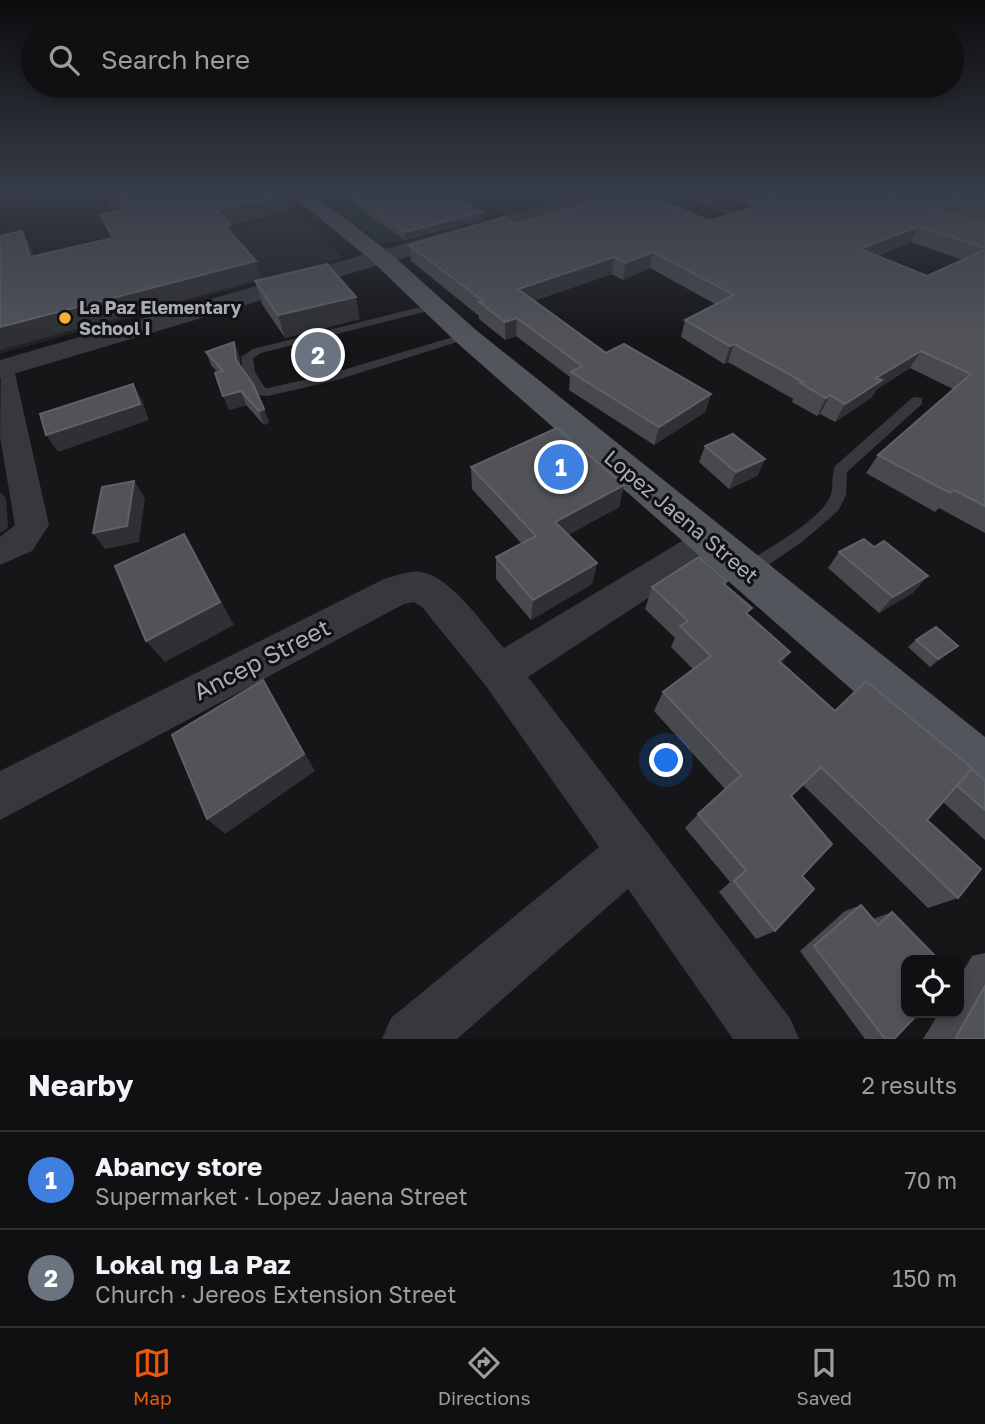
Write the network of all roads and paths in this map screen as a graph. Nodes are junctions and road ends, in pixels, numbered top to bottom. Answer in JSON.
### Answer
{"nodes":[{"id":1,"x":360,"y":240,"type":"edge"},
{"id":2,"x":441,"y":240,"type":"edge"},
{"id":3,"x":381,"y":257,"type":"junction"},
{"id":4,"x":436,"y":306,"type":"junction"},
{"id":5,"x":466,"y":336,"type":"junction"},
{"id":6,"x":0,"y":369,"type":"edge"},
{"id":7,"x":917,"y":401,"type":"dead end"},
{"id":8,"x":7,"y":436,"type":"edge"},
{"id":9,"x":709,"y":541,"type":"junction"},
{"id":10,"x":0,"y":551,"type":"edge"},
{"id":11,"x":746,"y":571,"type":"junction"},
{"id":12,"x":500,"y":673,"type":"junction"},
{"id":13,"x":984,"y":768,"type":"edge"},
{"id":14,"x":0,"y":796,"type":"edge"},
{"id":15,"x":630,"y":853,"type":"junction"},
{"id":16,"x":412,"y":1039,"type":"edge"},
{"id":17,"x":769,"y":1039,"type":"edge"}],
"edges":[{"from":1,"to":3,"type":"main road","name":"Lopez Jaena Street"},
{"from":2,"to":3,"type":"street"},
{"from":3,"to":4,"type":"main road","name":"Lopez Jaena Street"},
{"from":3,"to":6,"type":"street"},
{"from":4,"to":5,"type":"main road","name":"Lopez Jaena Street"},
{"from":4,"to":5,"type":"lane"},
{"from":5,"to":9,"type":"main road","name":"Lopez Jaena Street"},
{"from":6,"to":8,"type":"street"},
{"from":7,"to":11,"type":"lane"},
{"from":8,"to":10,"type":"street"},
{"from":9,"to":11,"type":"main road","name":"Lopez Jaena Street"},
{"from":9,"to":12,"type":"street"},
{"from":11,"to":13,"type":"main road","name":"Lopez Jaena Street"},
{"from":12,"to":14,"type":"street","name":"Ancep Street"},
{"from":12,"to":15,"type":"street","name":"Ancep Street"},
{"from":15,"to":16,"type":"street"},
{"from":15,"to":17,"type":"street","name":"Ancep Street"}]}
